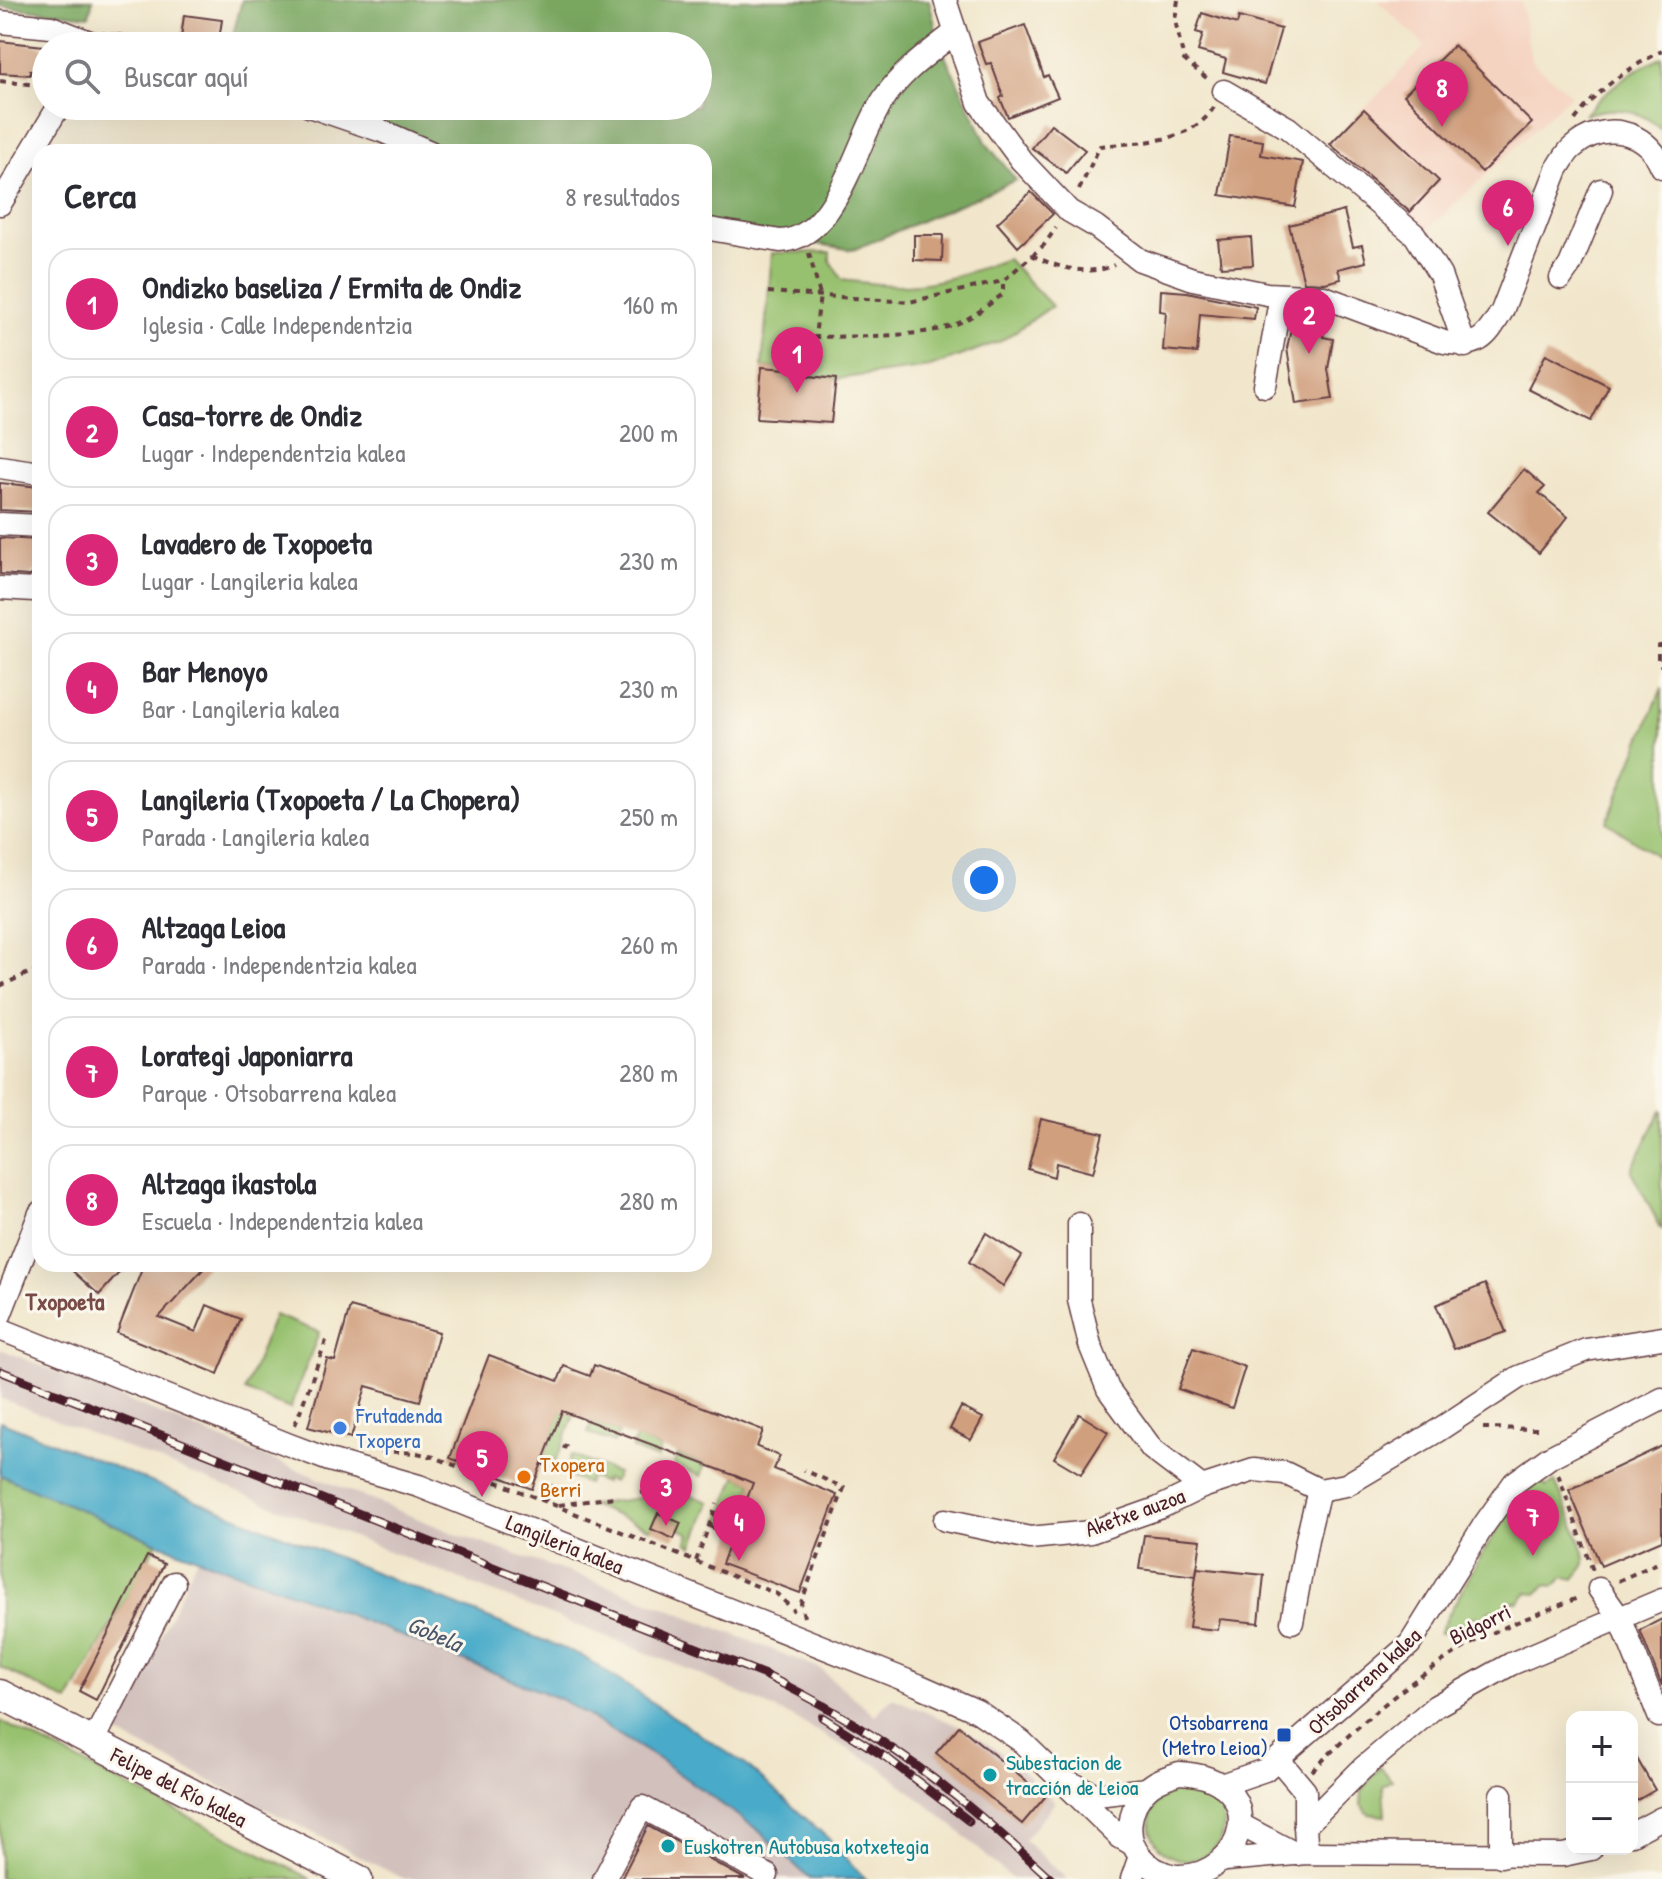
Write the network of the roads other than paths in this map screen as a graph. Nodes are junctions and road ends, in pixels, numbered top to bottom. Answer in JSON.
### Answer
{"nodes":[{"id":1,"x":945,"y":0,"type":"edge"},
{"id":2,"x":0,"y":22,"type":"edge"},
{"id":3,"x":63,"y":32,"type":"edge"},
{"id":4,"x":954,"y":33,"type":"junction"},
{"id":5,"x":1224,"y":91,"type":"dead end"},
{"id":6,"x":51,"y":120,"type":"edge"},
{"id":7,"x":350,"y":120,"type":"edge"},
{"id":8,"x":36,"y":144,"type":"edge"},
{"id":9,"x":412,"y":144,"type":"edge"},
{"id":10,"x":32,"y":151,"type":"edge"},
{"id":11,"x":1662,"y":167,"type":"edge"},
{"id":12,"x":1601,"y":190,"type":"dead end"},
{"id":13,"x":0,"y":204,"type":"edge"},
{"id":14,"x":712,"y":229,"type":"edge"},
{"id":15,"x":1561,"y":278,"type":"dead end"},
{"id":16,"x":1281,"y":295,"type":"junction"},
{"id":17,"x":1465,"y":346,"type":"junction"},
{"id":18,"x":1265,"y":386,"type":"dead end"},
{"id":19,"x":0,"y":450,"type":"edge"},
{"id":20,"x":0,"y":467,"type":"edge"},
{"id":21,"x":32,"y":471,"type":"edge"},
{"id":22,"x":0,"y":524,"type":"edge"},
{"id":23,"x":32,"y":526,"type":"edge"},
{"id":24,"x":0,"y":588,"type":"edge"},
{"id":25,"x":32,"y":590,"type":"edge"},
{"id":26,"x":1079,"y":1224,"type":"dead end"},
{"id":27,"x":32,"y":1233,"type":"edge"},
{"id":28,"x":0,"y":1315,"type":"edge"},
{"id":29,"x":0,"y":1329,"type":"edge"},
{"id":30,"x":1662,"y":1338,"type":"edge"},
{"id":31,"x":1662,"y":1399,"type":"edge"},
{"id":32,"x":1202,"y":1487,"type":"junction"},
{"id":33,"x":1319,"y":1490,"type":"junction"},
{"id":34,"x":945,"y":1520,"type":"dead end"},
{"id":35,"x":174,"y":1583,"type":"dead end"},
{"id":36,"x":1599,"y":1589,"type":"road end"},
{"id":37,"x":1662,"y":1600,"type":"edge"},
{"id":38,"x":1621,"y":1620,"type":"junction"},
{"id":39,"x":1292,"y":1622,"type":"dead end"},
{"id":40,"x":0,"y":1694,"type":"edge"},
{"id":41,"x":1662,"y":1715,"type":"edge"},
{"id":42,"x":93,"y":1742,"type":"junction"},
{"id":43,"x":1275,"y":1768,"type":"junction"},
{"id":44,"x":1064,"y":1780,"type":"junction"},
{"id":45,"x":1221,"y":1785,"type":"junction"},
{"id":46,"x":1147,"y":1789,"type":"junction"},
{"id":47,"x":1501,"y":1795,"type":"dead end"},
{"id":48,"x":1662,"y":1818,"type":"edge"},
{"id":49,"x":1241,"y":1825,"type":"junction"},
{"id":50,"x":1638,"y":1831,"type":"edge"},
{"id":51,"x":1302,"y":1840,"type":"junction"},
{"id":52,"x":1136,"y":1850,"type":"junction"},
{"id":53,"x":1566,"y":1854,"type":"edge"},
{"id":54,"x":1501,"y":1856,"type":"junction"},
{"id":55,"x":1225,"y":1860,"type":"junction"},
{"id":56,"x":1177,"y":1878,"type":"edge"},
{"id":57,"x":358,"y":1879,"type":"edge"},
{"id":58,"x":604,"y":1879,"type":"edge"},
{"id":59,"x":765,"y":1879,"type":"edge"},
{"id":60,"x":1132,"y":1879,"type":"edge"}],
"edges":[{"from":1,"to":4,"type":"street"},
{"from":2,"to":3,"type":"street"},
{"from":4,"to":14,"type":"street"},
{"from":4,"to":16,"type":"street"},
{"from":5,"to":17,"type":"street"},
{"from":6,"to":8,"type":"street"},
{"from":7,"to":9,"type":"street"},
{"from":10,"to":13,"type":"street"},
{"from":11,"to":17,"type":"street"},
{"from":12,"to":15,"type":"street"},
{"from":16,"to":17,"type":"street"},
{"from":16,"to":18,"type":"street"},
{"from":19,"to":21,"type":"street"},
{"from":20,"to":21,"type":"street"},
{"from":22,"to":23,"type":"street"},
{"from":24,"to":25,"type":"street"},
{"from":26,"to":32,"type":"street"},
{"from":27,"to":28,"type":"street"},
{"from":29,"to":44,"type":"street","name":"Langileria kalea"},
{"from":30,"to":33,"type":"street"},
{"from":31,"to":43,"type":"street","name":"Otsobarrena kalea"},
{"from":32,"to":33,"type":"street","name":"Aketxe auzoa"},
{"from":32,"to":34,"type":"street","name":"Aketxe auzoa"},
{"from":33,"to":39,"type":"street"},
{"from":35,"to":42,"type":"street"},
{"from":36,"to":38,"type":"street"},
{"from":37,"to":38,"type":"street"},
{"from":38,"to":41,"type":"street"},
{"from":38,"to":51,"type":"street"},
{"from":40,"to":42,"type":"main road","name":"Felipe del Río kalea"},
{"from":42,"to":57,"type":"main road","name":"Felipe del Río kalea"},
{"from":43,"to":45,"type":"street"},
{"from":43,"to":51,"type":"street"},
{"from":44,"to":46,"type":"street","name":"Langileria kalea"},
{"from":44,"to":52,"type":"street","name":"Langileria kalea"},
{"from":45,"to":46,"type":"street"},
{"from":45,"to":49,"type":"street"},
{"from":46,"to":52,"type":"street"},
{"from":47,"to":54,"type":"street"},
{"from":48,"to":50,"type":"street"},
{"from":49,"to":51,"type":"street"},
{"from":49,"to":55,"type":"street"},
{"from":51,"to":54,"type":"street"},
{"from":51,"to":55,"type":"street"},
{"from":52,"to":56,"type":"street"},
{"from":52,"to":60,"type":"street"},
{"from":53,"to":54,"type":"street"},
{"from":55,"to":56,"type":"street"},
{"from":58,"to":59,"type":"street"}]}
